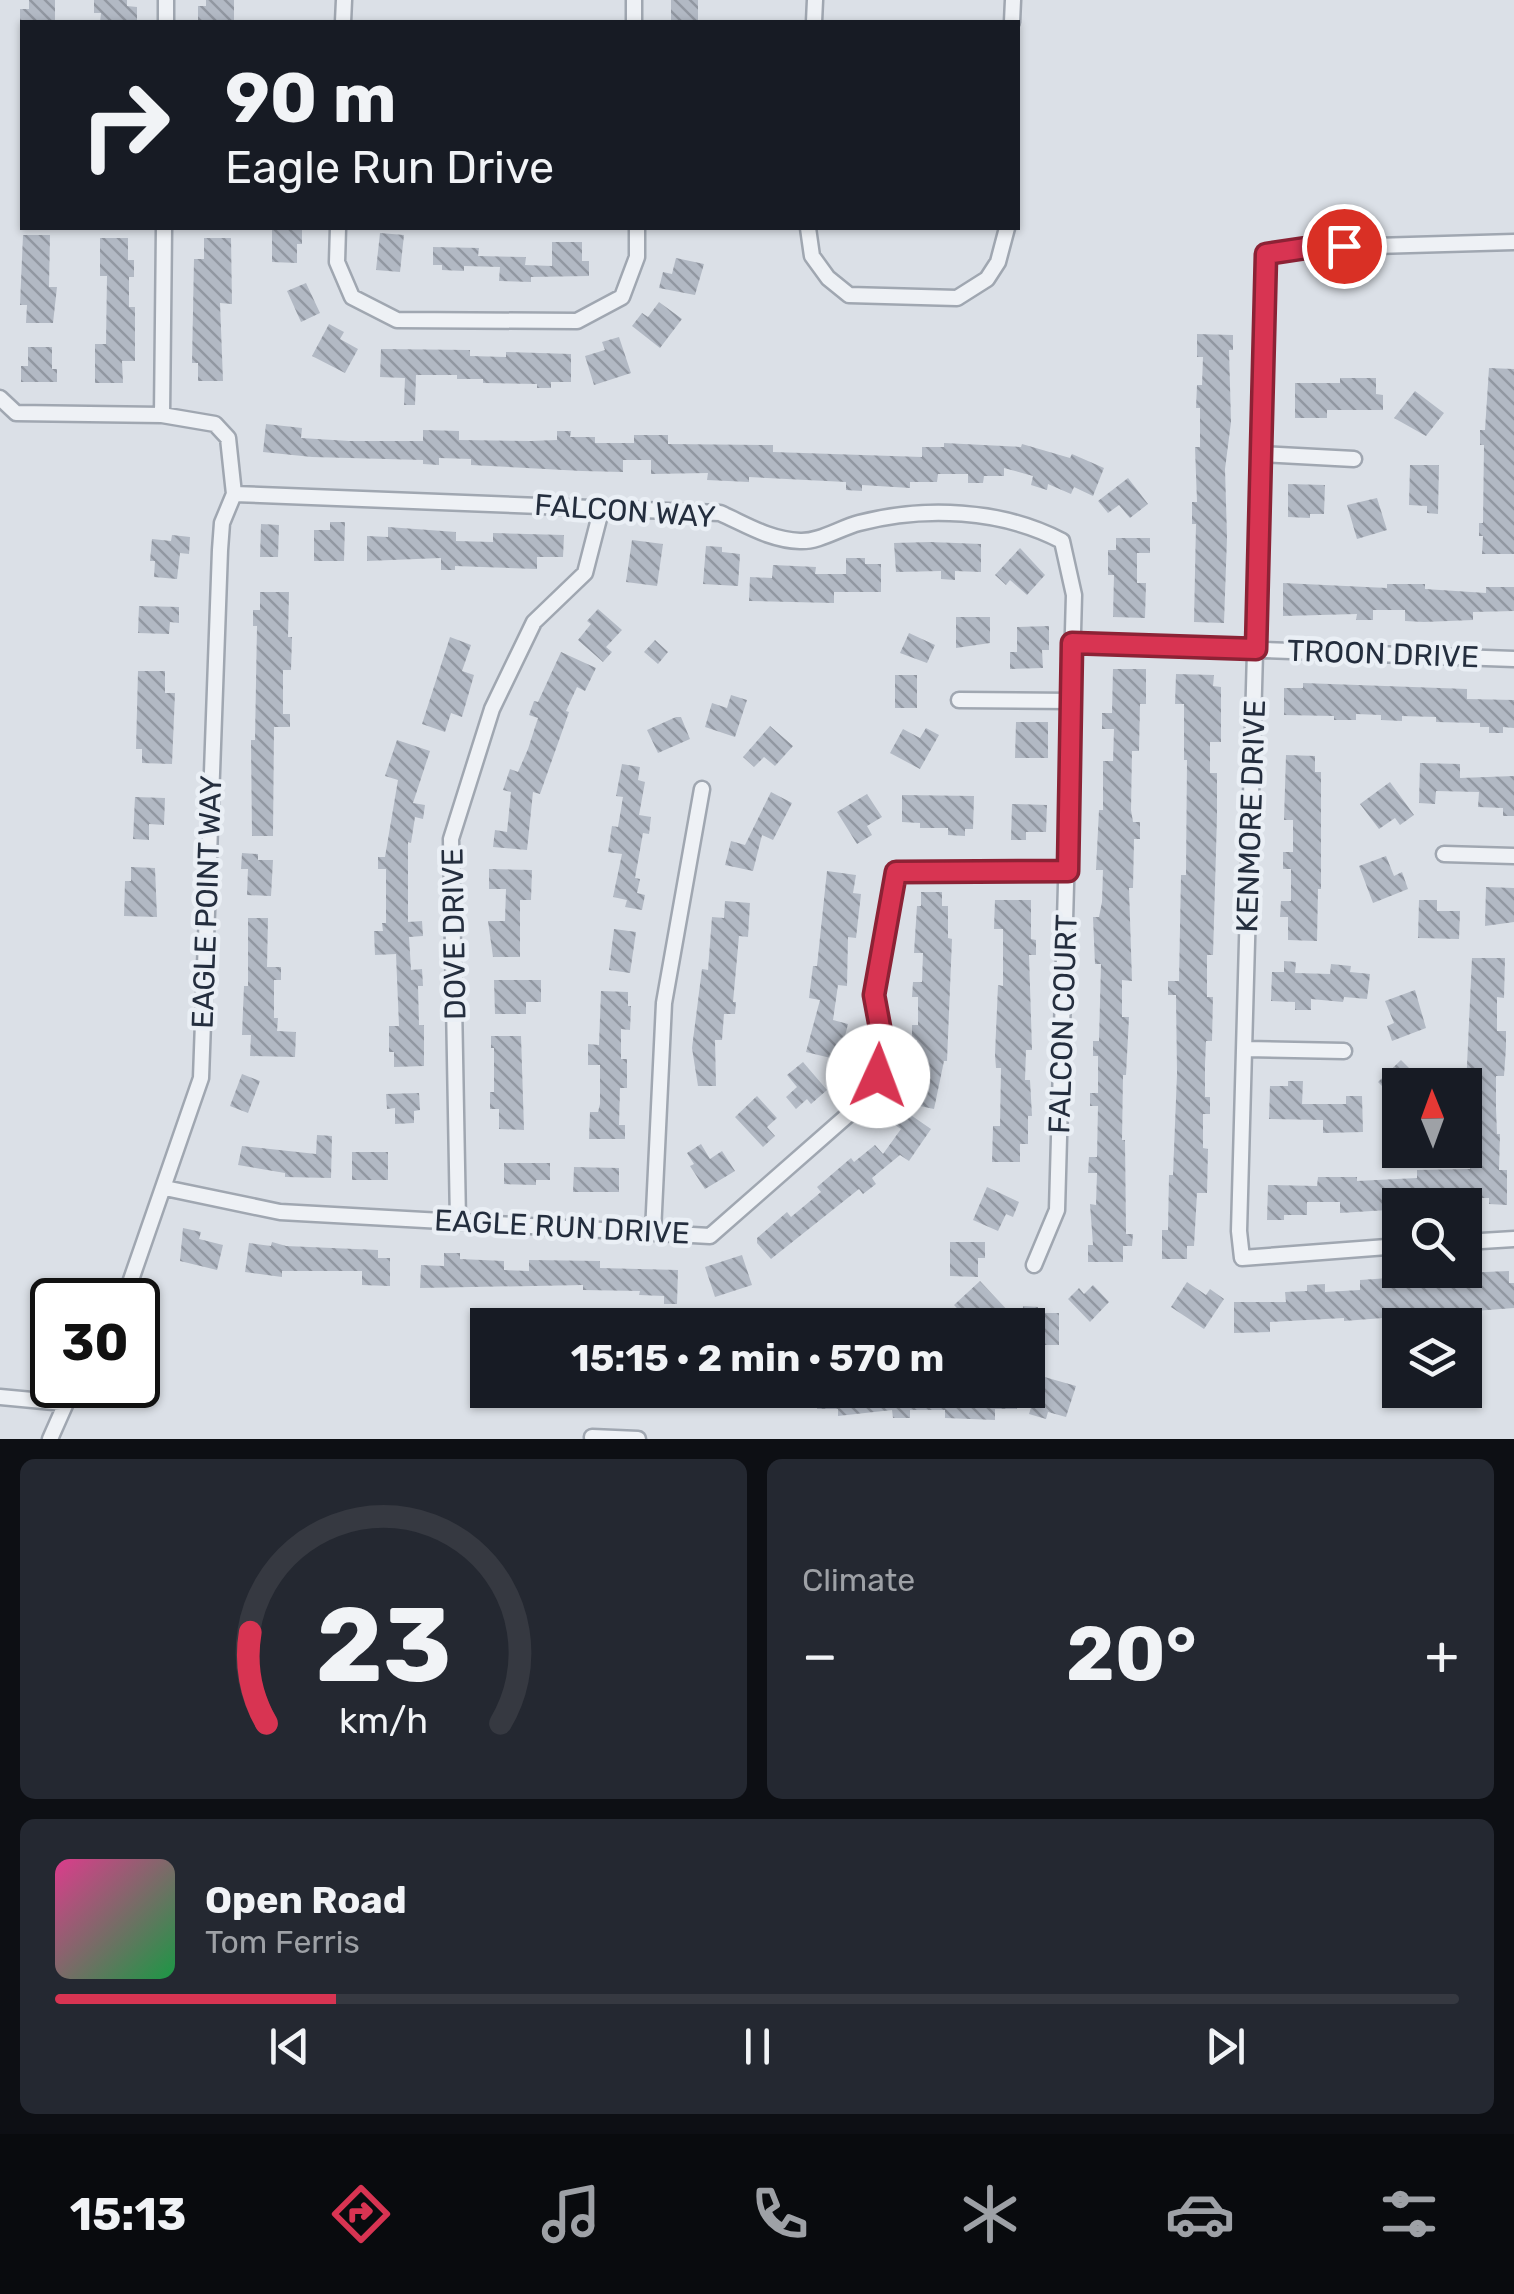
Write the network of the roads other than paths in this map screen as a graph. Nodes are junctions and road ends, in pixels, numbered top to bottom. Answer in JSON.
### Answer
{"nodes":[{"id":1,"x":164,"y":230,"type":"edge"},
{"id":2,"x":338,"y":230,"type":"edge"},
{"id":3,"x":637,"y":230,"type":"edge"},
{"id":4,"x":808,"y":230,"type":"edge"},
{"id":5,"x":1006,"y":230,"type":"edge"},
{"id":6,"x":1514,"y":242,"type":"edge"},
{"id":7,"x":0,"y":398,"type":"edge"},
{"id":8,"x":162,"y":415,"type":"junction"},
{"id":9,"x":1261,"y":454,"type":"junction"},
{"id":10,"x":1354,"y":459,"type":"dead end"},
{"id":11,"x":234,"y":494,"type":"junction"},
{"id":12,"x":602,"y":507,"type":"junction"},
{"id":13,"x":1062,"y":541,"type":"joint"},
{"id":14,"x":1072,"y":643,"type":"junction"},
{"id":15,"x":1256,"y":649,"type":"junction"},
{"id":16,"x":1514,"y":659,"type":"edge"},
{"id":17,"x":959,"y":700,"type":"dead end"},
{"id":18,"x":1072,"y":701,"type":"junction"},
{"id":19,"x":702,"y":788,"type":"dead end"},
{"id":20,"x":1444,"y":854,"type":"dead end"},
{"id":21,"x":1514,"y":856,"type":"edge"},
{"id":22,"x":1068,"y":871,"type":"junction"},
{"id":23,"x":1245,"y":1049,"type":"junction"},
{"id":24,"x":1344,"y":1050,"type":"dead end"},
{"id":25,"x":165,"y":1188,"type":"junction"},
{"id":26,"x":458,"y":1220,"type":"junction"},
{"id":27,"x":654,"y":1232,"type":"junction"},
{"id":28,"x":1514,"y":1239,"type":"edge"},
{"id":29,"x":1482,"y":1241,"type":"edge"},
{"id":30,"x":1382,"y":1247,"type":"edge"},
{"id":31,"x":1034,"y":1264,"type":"dead end"},
{"id":32,"x":132,"y":1278,"type":"edge"},
{"id":33,"x":0,"y":1396,"type":"edge"},
{"id":34,"x":30,"y":1399,"type":"edge"},
{"id":35,"x":62,"y":1408,"type":"edge"},
{"id":36,"x":592,"y":1436,"type":"dead end"},
{"id":37,"x":50,"y":1439,"type":"edge"},
{"id":38,"x":638,"y":1439,"type":"edge"}],
"edges":[{"from":1,"to":8,"type":"street"},
{"from":2,"to":3,"type":"street"},
{"from":4,"to":5,"type":"street"},
{"from":6,"to":9,"type":"street","name":"KENMORE DRIVE"},
{"from":7,"to":8,"type":"street"},
{"from":8,"to":11,"type":"street"},
{"from":9,"to":10,"type":"street"},
{"from":9,"to":15,"type":"street","name":"KENMORE DRIVE"},
{"from":11,"to":12,"type":"street","name":"FALCON WAY"},
{"from":11,"to":25,"type":"street","name":"EAGLE POINT WAY"},
{"from":12,"to":13,"type":"street","name":"FALCON WAY"},
{"from":12,"to":26,"type":"street","name":"DOVE DRIVE"},
{"from":13,"to":14,"type":"street","name":"FALCON COURT"},
{"from":14,"to":15,"type":"street","name":"TROON DRIVE"},
{"from":14,"to":18,"type":"street","name":"FALCON COURT"},
{"from":15,"to":16,"type":"street","name":"TROON DRIVE"},
{"from":15,"to":23,"type":"street","name":"KENMORE DRIVE"},
{"from":17,"to":18,"type":"street"},
{"from":18,"to":22,"type":"street","name":"FALCON COURT"},
{"from":19,"to":27,"type":"street"},
{"from":20,"to":21,"type":"street"},
{"from":22,"to":27,"type":"street","name":"EAGLE RUN DRIVE"},
{"from":22,"to":31,"type":"street","name":"FALCON COURT"},
{"from":23,"to":24,"type":"street"},
{"from":23,"to":30,"type":"street","name":"KENMORE DRIVE"},
{"from":25,"to":26,"type":"street","name":"EAGLE RUN DRIVE"},
{"from":25,"to":32,"type":"street","name":"EAGLE POINT WAY"},
{"from":26,"to":27,"type":"street","name":"EAGLE RUN DRIVE"},
{"from":28,"to":29,"type":"street"},
{"from":33,"to":34,"type":"street"},
{"from":35,"to":37,"type":"street"},
{"from":36,"to":38,"type":"street"}]}
